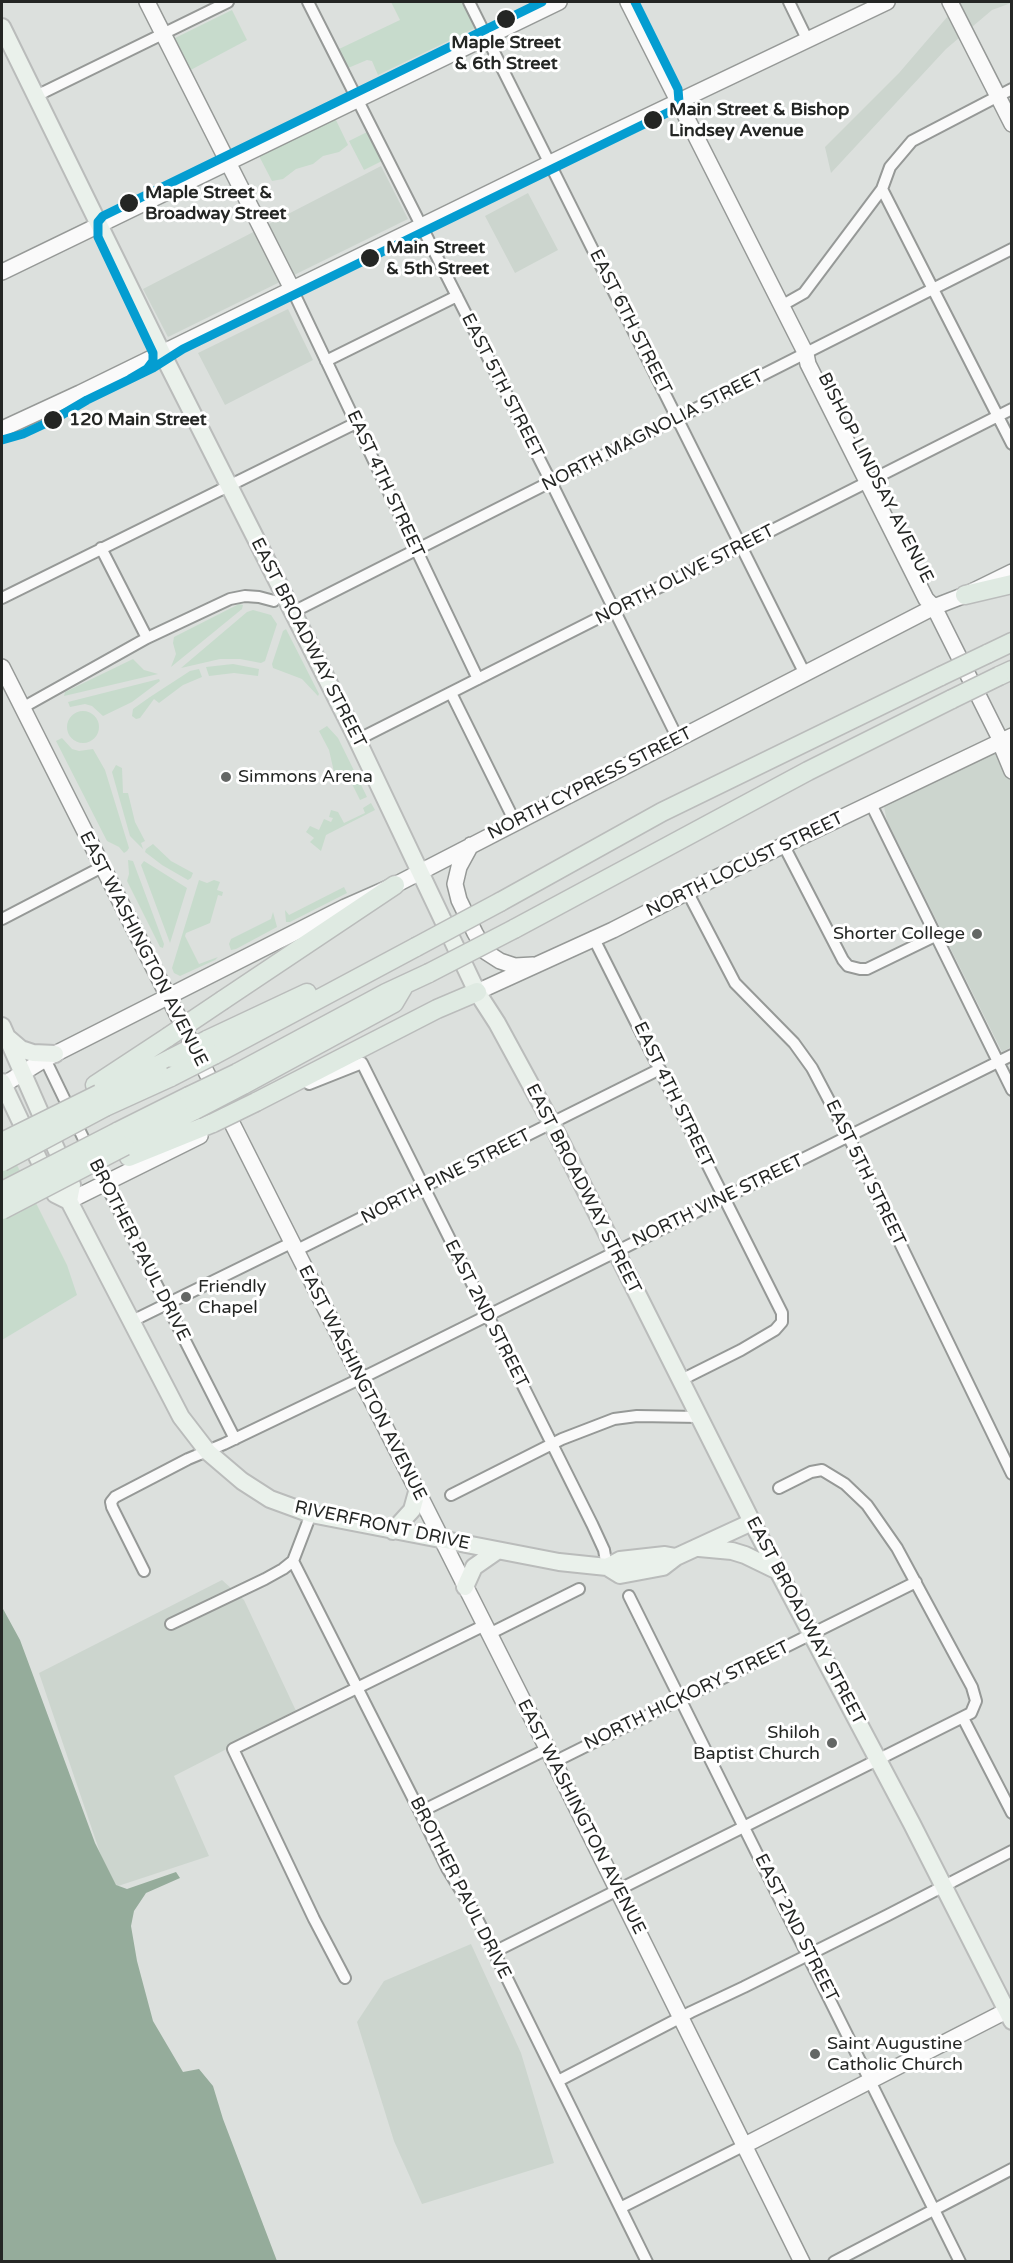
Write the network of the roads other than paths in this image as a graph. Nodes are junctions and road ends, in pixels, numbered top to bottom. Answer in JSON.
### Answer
{"nodes":[{"id":1,"x":147,"y":2,"type":"edge"},
{"id":2,"x":228,"y":2,"type":"edge"},
{"id":3,"x":308,"y":2,"type":"edge"},
{"id":4,"x":469,"y":2,"type":"edge"},
{"id":5,"x":559,"y":2,"type":"edge"},
{"id":6,"x":628,"y":2,"type":"edge"},
{"id":7,"x":789,"y":2,"type":"edge"},
{"id":8,"x":887,"y":2,"type":"edge"},
{"id":9,"x":953,"y":8,"type":"edge"},
{"id":10,"x":2,"y":27,"type":"edge"},
{"id":11,"x":164,"y":34,"type":"junction"},
{"id":12,"x":486,"y":37,"type":"junction"},
{"id":13,"x":808,"y":41,"type":"junction"},
{"id":14,"x":1004,"y":92,"type":"edge"},
{"id":15,"x":36,"y":96,"type":"junction"},
{"id":16,"x":358,"y":99,"type":"junction"},
{"id":17,"x":679,"y":102,"type":"junction"},
{"id":18,"x":1011,"y":124,"type":"edge"},
{"id":19,"x":228,"y":162,"type":"junction"},
{"id":20,"x":550,"y":163,"type":"junction"},
{"id":21,"x":882,"y":189,"type":"junction"},
{"id":22,"x":100,"y":225,"type":"junction"},
{"id":23,"x":422,"y":226,"type":"junction"},
{"id":24,"x":1011,"y":249,"type":"edge"},
{"id":25,"x":2,"y":272,"type":"edge"},
{"id":26,"x":292,"y":289,"type":"junction"},
{"id":27,"x":933,"y":289,"type":"junction"},
{"id":28,"x":457,"y":296,"type":"junction"},
{"id":29,"x":782,"y":306,"type":"junction"},
{"id":30,"x":162,"y":353,"type":"junction"},
{"id":31,"x":806,"y":354,"type":"junction"},
{"id":32,"x":326,"y":361,"type":"junction"},
{"id":33,"x":1011,"y":409,"type":"edge"},
{"id":34,"x":998,"y":416,"type":"junction"},
{"id":35,"x":678,"y":418,"type":"junction"},
{"id":36,"x":356,"y":423,"type":"junction"},
{"id":37,"x":2,"y":429,"type":"edge"},
{"id":38,"x":1011,"y":444,"type":"edge"},
{"id":39,"x":871,"y":481,"type":"junction"},
{"id":40,"x":551,"y":482,"type":"junction"},
{"id":41,"x":229,"y":484,"type":"junction"},
{"id":42,"x":741,"y":546,"type":"junction"},
{"id":43,"x":101,"y":548,"type":"junction"},
{"id":44,"x":416,"y":550,"type":"junction"},
{"id":45,"x":1011,"y":572,"type":"edge"},
{"id":46,"x":1011,"y":584,"type":"edge"},
{"id":47,"x":965,"y":595,"type":"junction"},
{"id":48,"x":2,"y":598,"type":"edge"},
{"id":49,"x":274,"y":601,"type":"dead end"},
{"id":50,"x":934,"y":607,"type":"junction"},
{"id":51,"x":614,"y":610,"type":"junction"},
{"id":52,"x":293,"y":612,"type":"junction"},
{"id":53,"x":147,"y":638,"type":"junction"},
{"id":54,"x":1011,"y":642,"type":"edge"},
{"id":55,"x":2,"y":667,"type":"edge"},
{"id":56,"x":1005,"y":673,"type":"edge"},
{"id":57,"x":805,"y":674,"type":"junction"},
{"id":58,"x":478,"y":679,"type":"junction"},
{"id":59,"x":451,"y":693,"type":"junction"},
{"id":60,"x":22,"y":708,"type":"junction"},
{"id":61,"x":1006,"y":738,"type":"edge"},
{"id":62,"x":678,"y":739,"type":"junction"},
{"id":63,"x":357,"y":740,"type":"junction"},
{"id":64,"x":1011,"y":754,"type":"edge"},
{"id":65,"x":1011,"y":771,"type":"edge"},
{"id":66,"x":872,"y":804,"type":"junction"},
{"id":67,"x":515,"y":822,"type":"junction"},
{"id":68,"x":471,"y":845,"type":"junction"},
{"id":69,"x":784,"y":846,"type":"junction"},
{"id":70,"x":102,"y":867,"type":"junction"},
{"id":71,"x":419,"y":872,"type":"junction"},
{"id":72,"x":395,"y":885,"type":"junction"},
{"id":73,"x":688,"y":892,"type":"junction"},
{"id":74,"x":2,"y":919,"type":"edge"},
{"id":75,"x":935,"y":936,"type":"junction"},
{"id":76,"x":593,"y":938,"type":"junction"},
{"id":77,"x":537,"y":964,"type":"junction"},
{"id":78,"x":477,"y":992,"type":"junction"},
{"id":79,"x":168,"y":997,"type":"junction"},
{"id":80,"x":3,"y":1031,"type":"edge"},
{"id":81,"x":210,"y":1048,"type":"junction"},
{"id":82,"x":1011,"y":1055,"type":"edge"},
{"id":83,"x":50,"y":1057,"type":"junction"},
{"id":84,"x":998,"y":1062,"type":"junction"},
{"id":85,"x":660,"y":1069,"type":"junction"},
{"id":86,"x":23,"y":1072,"type":"junction"},
{"id":87,"x":2,"y":1083,"type":"edge"},
{"id":88,"x":1011,"y":1090,"type":"edge"},
{"id":89,"x":100,"y":1096,"type":"junction"},
{"id":90,"x":222,"y":1123,"type":"junction"},
{"id":91,"x":552,"y":1124,"type":"junction"},
{"id":92,"x":847,"y":1137,"type":"junction"},
{"id":93,"x":2,"y":1142,"type":"edge"},
{"id":94,"x":123,"y":1145,"type":"junction"},
{"id":95,"x":2,"y":1162,"type":"edge"},
{"id":96,"x":105,"y":1183,"type":"junction"},
{"id":97,"x":423,"y":1188,"type":"junction"},
{"id":98,"x":2,"y":1191,"type":"edge"},
{"id":99,"x":723,"y":1197,"type":"junction"},
{"id":100,"x":69,"y":1202,"type":"junction"},
{"id":101,"x":2,"y":1210,"type":"edge"},
{"id":102,"x":293,"y":1247,"type":"junction"},
{"id":103,"x":615,"y":1251,"type":"junction"},
{"id":104,"x":166,"y":1304,"type":"junction"},
{"id":105,"x":488,"y":1316,"type":"junction"},
{"id":106,"x":130,"y":1322,"type":"junction"},
{"id":107,"x":359,"y":1378,"type":"junction"},
{"id":108,"x":681,"y":1380,"type":"junction"},
{"id":109,"x":700,"y":1416,"type":"junction"},
{"id":110,"x":235,"y":1439,"type":"junction"},
{"id":111,"x":552,"y":1444,"type":"junction"},
{"id":112,"x":208,"y":1452,"type":"junction"},
{"id":113,"x":1011,"y":1474,"type":"edge"},
{"id":114,"x":779,"y":1488,"type":"dead end"},
{"id":115,"x":417,"y":1492,"type":"junction"},
{"id":116,"x":451,"y":1495,"type":"dead end"},
{"id":117,"x":311,"y":1514,"type":"junction"},
{"id":118,"x":752,"y":1522,"type":"junction"},
{"id":119,"x":393,"y":1531,"type":"junction"},
{"id":120,"x":441,"y":1540,"type":"junction"},
{"id":121,"x":698,"y":1548,"type":"junction"},
{"id":122,"x":496,"y":1551,"type":"junction"},
{"id":123,"x":292,"y":1561,"type":"junction"},
{"id":124,"x":607,"y":1567,"type":"junction"},
{"id":125,"x":144,"y":1571,"type":"dead end"},
{"id":126,"x":778,"y":1571,"type":"junction"},
{"id":127,"x":916,"y":1582,"type":"junction"},
{"id":128,"x":465,"y":1587,"type":"junction"},
{"id":129,"x":579,"y":1589,"type":"dead end"},
{"id":130,"x":629,"y":1596,"type":"dead end"},
{"id":131,"x":171,"y":1624,"type":"dead end"},
{"id":132,"x":487,"y":1630,"type":"junction"},
{"id":133,"x":811,"y":1635,"type":"junction"},
{"id":134,"x":357,"y":1688,"type":"junction"},
{"id":135,"x":681,"y":1700,"type":"junction"},
{"id":136,"x":963,"y":1718,"type":"junction"},
{"id":137,"x":551,"y":1756,"type":"junction"},
{"id":138,"x":879,"y":1760,"type":"junction"},
{"id":139,"x":420,"y":1812,"type":"junction"},
{"id":140,"x":1011,"y":1813,"type":"edge"},
{"id":141,"x":745,"y":1827,"type":"junction"},
{"id":142,"x":1011,"y":1851,"type":"edge"},
{"id":143,"x":944,"y":1886,"type":"junction"},
{"id":144,"x":618,"y":1890,"type":"junction"},
{"id":145,"x":494,"y":1952,"type":"junction"},
{"id":146,"x":809,"y":1954,"type":"junction"},
{"id":147,"x":345,"y":1978,"type":"dead end"},
{"id":148,"x":1010,"y":2013,"type":"edge"},
{"id":149,"x":682,"y":2017,"type":"junction"},
{"id":150,"x":871,"y":2079,"type":"junction"},
{"id":151,"x":558,"y":2081,"type":"junction"},
{"id":152,"x":745,"y":2145,"type":"junction"},
{"id":153,"x":1011,"y":2169,"type":"edge"},
{"id":154,"x":622,"y":2207,"type":"junction"},
{"id":155,"x":934,"y":2209,"type":"junction"},
{"id":156,"x":647,"y":2262,"type":"edge"},
{"id":157,"x":802,"y":2262,"type":"edge"},
{"id":158,"x":834,"y":2262,"type":"edge"},
{"id":159,"x":960,"y":2262,"type":"edge"}],
"edges":[{"from":1,"to":11,"type":"main road"},
{"from":2,"to":11,"type":"street"},
{"from":3,"to":16,"type":"street","name":"EAST 5TH STREET"},
{"from":4,"to":12,"type":"street","name":"EAST 6TH STREET"},
{"from":5,"to":12,"type":"main road"},
{"from":6,"to":17,"type":"main road","name":"BISHOP LINDSAY AVENUE"},
{"from":7,"to":13,"type":"street"},
{"from":8,"to":13,"type":"main road"},
{"from":9,"to":14,"type":"main road"},
{"from":10,"to":15,"type":"main road","name":"EAST BROADWAY STREET"},
{"from":11,"to":15,"type":"street"},
{"from":11,"to":19,"type":"main road"},
{"from":12,"to":16,"type":"main road"},
{"from":12,"to":20,"type":"street","name":"EAST 6TH STREET"},
{"from":13,"to":17,"type":"main road"},
{"from":14,"to":18,"type":"main road"},
{"from":14,"to":21,"type":"street"},
{"from":15,"to":22,"type":"main road","name":"EAST BROADWAY STREET"},
{"from":16,"to":19,"type":"main road"},
{"from":16,"to":23,"type":"street","name":"EAST 5TH STREET"},
{"from":17,"to":20,"type":"main road"},
{"from":17,"to":29,"type":"main road","name":"BISHOP LINDSAY AVENUE"},
{"from":19,"to":22,"type":"main road"},
{"from":19,"to":26,"type":"main road"},
{"from":20,"to":23,"type":"main road"},
{"from":20,"to":35,"type":"street","name":"EAST 6TH STREET"},
{"from":21,"to":27,"type":"street"},
{"from":21,"to":29,"type":"street"},
{"from":22,"to":25,"type":"main road"},
{"from":22,"to":30,"type":"main road","name":"EAST BROADWAY STREET"},
{"from":23,"to":26,"type":"main road"},
{"from":23,"to":28,"type":"street","name":"EAST 5TH STREET"},
{"from":24,"to":27,"type":"street","name":"NORTH MAGNOLIA STREET"},
{"from":26,"to":30,"type":"main road"},
{"from":26,"to":32,"type":"street","name":"EAST 4TH STREET"},
{"from":27,"to":31,"type":"street","name":"NORTH MAGNOLIA STREET"},
{"from":27,"to":34,"type":"street"},
{"from":28,"to":32,"type":"street"},
{"from":28,"to":40,"type":"street","name":"EAST 5TH STREET"},
{"from":29,"to":31,"type":"main road","name":"BISHOP LINDSAY AVENUE"},
{"from":30,"to":37,"type":"main road"},
{"from":30,"to":41,"type":"main road","name":"EAST BROADWAY STREET"},
{"from":31,"to":35,"type":"street","name":"NORTH MAGNOLIA STREET"},
{"from":31,"to":39,"type":"main road","name":"BISHOP LINDSAY AVENUE"},
{"from":32,"to":36,"type":"street","name":"EAST 4TH STREET"},
{"from":33,"to":34,"type":"street","name":"NORTH OLIVE STREET"},
{"from":34,"to":38,"type":"street"},
{"from":34,"to":39,"type":"street","name":"NORTH OLIVE STREET"},
{"from":35,"to":40,"type":"street","name":"NORTH MAGNOLIA STREET"},
{"from":35,"to":42,"type":"street","name":"EAST 6TH STREET"},
{"from":36,"to":41,"type":"street"},
{"from":36,"to":44,"type":"street","name":"EAST 4TH STREET"},
{"from":39,"to":42,"type":"street","name":"NORTH OLIVE STREET"},
{"from":39,"to":50,"type":"main road","name":"BISHOP LINDSAY AVENUE"},
{"from":40,"to":44,"type":"street","name":"NORTH MAGNOLIA STREET"},
{"from":40,"to":51,"type":"street","name":"EAST 5TH STREET"},
{"from":41,"to":43,"type":"street"},
{"from":41,"to":52,"type":"main road","name":"EAST BROADWAY STREET"},
{"from":42,"to":51,"type":"street","name":"NORTH OLIVE STREET"},
{"from":42,"to":57,"type":"street","name":"EAST 6TH STREET"},
{"from":43,"to":48,"type":"street"},
{"from":43,"to":53,"type":"street"},
{"from":44,"to":52,"type":"street","name":"NORTH MAGNOLIA STREET"},
{"from":44,"to":58,"type":"street","name":"EAST 4TH STREET"},
{"from":45,"to":47,"type":"main road","name":"NORTH CYPRESS STREET"},
{"from":46,"to":47,"type":"highway"},
{"from":47,"to":50,"type":"main road","name":"NORTH CYPRESS STREET"},
{"from":49,"to":53,"type":"street"},
{"from":50,"to":57,"type":"main road","name":"NORTH CYPRESS STREET"},
{"from":50,"to":61,"type":"main road","name":"BISHOP LINDSAY AVENUE"},
{"from":51,"to":58,"type":"street","name":"NORTH OLIVE STREET"},
{"from":51,"to":62,"type":"street","name":"EAST 5TH STREET"},
{"from":52,"to":63,"type":"main road","name":"EAST BROADWAY STREET"},
{"from":53,"to":60,"type":"street"},
{"from":54,"to":81,"type":"highway","bridge":true},
{"from":55,"to":60,"type":"main road","name":"EAST WASHINGTON AVENUE"},
{"from":56,"to":94,"type":"highway","bridge":true},
{"from":57,"to":62,"type":"main road","name":"NORTH CYPRESS STREET"},
{"from":58,"to":59,"type":"street","name":"NORTH OLIVE STREET"},
{"from":59,"to":63,"type":"street","name":"NORTH OLIVE STREET"},
{"from":59,"to":67,"type":"street"},
{"from":60,"to":70,"type":"main road","name":"EAST WASHINGTON AVENUE"},
{"from":61,"to":64,"type":"main road","name":"BISHOP LINDSAY AVENUE"},
{"from":61,"to":65,"type":"main road","name":"BISHOP LINDSAY AVENUE"},
{"from":61,"to":66,"type":"main road","name":"NORTH LOCUST STREET"},
{"from":62,"to":67,"type":"main road","name":"NORTH CYPRESS STREET"},
{"from":63,"to":71,"type":"main road","name":"EAST BROADWAY STREET"},
{"from":66,"to":69,"type":"main road","name":"NORTH LOCUST STREET"},
{"from":66,"to":75,"type":"street"},
{"from":67,"to":68,"type":"main road","name":"NORTH CYPRESS STREET"},
{"from":68,"to":71,"type":"main road","name":"NORTH CYPRESS STREET"},
{"from":68,"to":77,"type":"main road"},
{"from":69,"to":73,"type":"main road","name":"NORTH LOCUST STREET"},
{"from":69,"to":75,"type":"street"},
{"from":70,"to":74,"type":"street"},
{"from":70,"to":79,"type":"main road","name":"EAST WASHINGTON AVENUE"},
{"from":71,"to":72,"type":"main road","name":"NORTH CYPRESS STREET"},
{"from":71,"to":78,"type":"main road","name":"EAST BROADWAY STREET"},
{"from":72,"to":79,"type":"main road","name":"NORTH CYPRESS STREET"},
{"from":72,"to":89,"type":"highway","bridge":true},
{"from":73,"to":76,"type":"main road","name":"NORTH LOCUST STREET"},
{"from":73,"to":92,"type":"street","name":"EAST 5TH STREET"},
{"from":75,"to":84,"type":"street"},
{"from":76,"to":77,"type":"main road","name":"NORTH LOCUST STREET"},
{"from":76,"to":85,"type":"street","name":"EAST 4TH STREET"},
{"from":77,"to":78,"type":"main road","name":"NORTH LOCUST STREET"},
{"from":78,"to":90,"type":"highway","bridge":true},
{"from":78,"to":91,"type":"main road","name":"EAST BROADWAY STREET"},
{"from":79,"to":83,"type":"main road","name":"NORTH CYPRESS STREET"},
{"from":79,"to":90,"type":"main road","name":"EAST WASHINGTON AVENUE"},
{"from":80,"to":83,"type":"main road"},
{"from":80,"to":86,"type":"main road","name":"RIVERFRONT DRIVE"},
{"from":81,"to":89,"type":"highway","bridge":true},
{"from":81,"to":89,"type":"highway","bridge":true},
{"from":82,"to":84,"type":"street","name":"NORTH VINE STREET"},
{"from":83,"to":86,"type":"main road","name":"NORTH CYPRESS STREET"},
{"from":83,"to":96,"type":"street","name":"BROTHER PAUL DRIVE"},
{"from":84,"to":88,"type":"street"},
{"from":84,"to":92,"type":"street","name":"NORTH VINE STREET"},
{"from":85,"to":91,"type":"street","name":"NORTH PINE STREET"},
{"from":85,"to":99,"type":"street","name":"EAST 4TH STREET"},
{"from":86,"to":87,"type":"main road","name":"NORTH CYPRESS STREET"},
{"from":86,"to":100,"type":"main road","name":"RIVERFRONT DRIVE"},
{"from":87,"to":100,"type":"main road","name":"RIVERFRONT DRIVE"},
{"from":89,"to":93,"type":"highway","bridge":true},
{"from":89,"to":95,"type":"highway","bridge":true},
{"from":90,"to":94,"type":"highway"},
{"from":90,"to":96,"type":"main road"},
{"from":90,"to":97,"type":"street","name":"EAST 2ND STREET"},
{"from":90,"to":102,"type":"main road","name":"EAST WASHINGTON AVENUE"},
{"from":91,"to":97,"type":"street","name":"NORTH PINE STREET"},
{"from":91,"to":103,"type":"main road","name":"EAST BROADWAY STREET"},
{"from":92,"to":99,"type":"street","name":"NORTH VINE STREET"},
{"from":92,"to":113,"type":"street","name":"EAST 5TH STREET"},
{"from":94,"to":98,"type":"highway","bridge":true},
{"from":94,"to":101,"type":"highway","bridge":true},
{"from":96,"to":100,"type":"main road"},
{"from":96,"to":104,"type":"street","name":"BROTHER PAUL DRIVE"},
{"from":97,"to":102,"type":"street","name":"NORTH PINE STREET"},
{"from":97,"to":105,"type":"street","name":"EAST 2ND STREET"},
{"from":99,"to":103,"type":"street","name":"NORTH VINE STREET"},
{"from":99,"to":108,"type":"street","name":"EAST 4TH STREET"},
{"from":100,"to":106,"type":"main road","name":"RIVERFRONT DRIVE"},
{"from":102,"to":104,"type":"street","name":"NORTH PINE STREET"},
{"from":102,"to":107,"type":"main road","name":"EAST WASHINGTON AVENUE"},
{"from":103,"to":105,"type":"street","name":"NORTH VINE STREET"},
{"from":103,"to":108,"type":"main road","name":"EAST BROADWAY STREET"},
{"from":104,"to":106,"type":"street","name":"NORTH PINE STREET"},
{"from":104,"to":110,"type":"street","name":"BROTHER PAUL DRIVE"},
{"from":105,"to":107,"type":"street","name":"NORTH VINE STREET"},
{"from":105,"to":111,"type":"street","name":"EAST 2ND STREET"},
{"from":106,"to":112,"type":"main road","name":"RIVERFRONT DRIVE"},
{"from":107,"to":110,"type":"street","name":"NORTH VINE STREET"},
{"from":107,"to":115,"type":"main road","name":"EAST WASHINGTON AVENUE"},
{"from":108,"to":109,"type":"main road","name":"EAST BROADWAY STREET"},
{"from":109,"to":111,"type":"street"},
{"from":109,"to":118,"type":"main road","name":"EAST BROADWAY STREET"},
{"from":110,"to":112,"type":"street","name":"NORTH VINE STREET"},
{"from":111,"to":116,"type":"street"},
{"from":111,"to":124,"type":"street","name":"EAST 2ND STREET"},
{"from":112,"to":117,"type":"main road","name":"RIVERFRONT DRIVE"},
{"from":112,"to":125,"type":"street","name":"NORTH VINE STREET"},
{"from":114,"to":127,"type":"street"},
{"from":115,"to":119,"type":"main road"},
{"from":115,"to":120,"type":"main road","name":"EAST WASHINGTON AVENUE"},
{"from":117,"to":119,"type":"main road","name":"RIVERFRONT DRIVE"},
{"from":117,"to":123,"type":"street"},
{"from":118,"to":121,"type":"main road","name":"RIVERFRONT DRIVE"},
{"from":118,"to":126,"type":"main road","name":"EAST BROADWAY STREET"},
{"from":119,"to":120,"type":"main road","name":"RIVERFRONT DRIVE"},
{"from":120,"to":122,"type":"main road","name":"RIVERFRONT DRIVE"},
{"from":120,"to":128,"type":"main road","name":"EAST WASHINGTON AVENUE"},
{"from":121,"to":124,"type":"main road","name":"RIVERFRONT DRIVE"},
{"from":121,"to":126,"type":"main road"},
{"from":122,"to":124,"type":"main road","name":"RIVERFRONT DRIVE"},
{"from":122,"to":128,"type":"main road"},
{"from":123,"to":131,"type":"street"},
{"from":123,"to":134,"type":"street","name":"BROTHER PAUL DRIVE"},
{"from":126,"to":133,"type":"main road","name":"EAST BROADWAY STREET"},
{"from":127,"to":133,"type":"street","name":"NORTH HICKORY STREET"},
{"from":127,"to":136,"type":"street"},
{"from":128,"to":132,"type":"main road","name":"EAST WASHINGTON AVENUE"},
{"from":129,"to":132,"type":"street"},
{"from":130,"to":135,"type":"street","name":"EAST 2ND STREET"},
{"from":132,"to":134,"type":"street"},
{"from":132,"to":137,"type":"main road","name":"EAST WASHINGTON AVENUE"},
{"from":133,"to":135,"type":"street","name":"NORTH HICKORY STREET"},
{"from":133,"to":138,"type":"main road","name":"EAST BROADWAY STREET"},
{"from":134,"to":139,"type":"street","name":"BROTHER PAUL DRIVE"},
{"from":134,"to":147,"type":"street"},
{"from":135,"to":137,"type":"street","name":"NORTH HICKORY STREET"},
{"from":135,"to":141,"type":"street","name":"EAST 2ND STREET"},
{"from":136,"to":138,"type":"street"},
{"from":136,"to":140,"type":"street"},
{"from":137,"to":139,"type":"street","name":"NORTH HICKORY STREET"},
{"from":137,"to":144,"type":"main road","name":"EAST WASHINGTON AVENUE"},
{"from":138,"to":141,"type":"street"},
{"from":138,"to":143,"type":"main road","name":"EAST BROADWAY STREET"},
{"from":139,"to":145,"type":"street","name":"BROTHER PAUL DRIVE"},
{"from":141,"to":144,"type":"street"},
{"from":141,"to":146,"type":"street","name":"EAST 2ND STREET"},
{"from":142,"to":143,"type":"street"},
{"from":143,"to":146,"type":"street"},
{"from":143,"to":148,"type":"main road","name":"EAST BROADWAY STREET"},
{"from":144,"to":145,"type":"street"},
{"from":144,"to":149,"type":"main road","name":"EAST WASHINGTON AVENUE"},
{"from":145,"to":151,"type":"street","name":"BROTHER PAUL DRIVE"},
{"from":146,"to":149,"type":"street"},
{"from":146,"to":150,"type":"street","name":"EAST 2ND STREET"},
{"from":148,"to":150,"type":"main road"},
{"from":149,"to":151,"type":"street"},
{"from":149,"to":152,"type":"main road","name":"EAST WASHINGTON AVENUE"},
{"from":150,"to":152,"type":"main road"},
{"from":150,"to":155,"type":"street","name":"EAST 2ND STREET"},
{"from":151,"to":154,"type":"street","name":"BROTHER PAUL DRIVE"},
{"from":152,"to":154,"type":"street"},
{"from":152,"to":157,"type":"main road","name":"EAST WASHINGTON AVENUE"},
{"from":153,"to":155,"type":"street"},
{"from":154,"to":156,"type":"street","name":"BROTHER PAUL DRIVE"},
{"from":155,"to":158,"type":"street"},
{"from":155,"to":159,"type":"street","name":"EAST 2ND STREET"}]}
